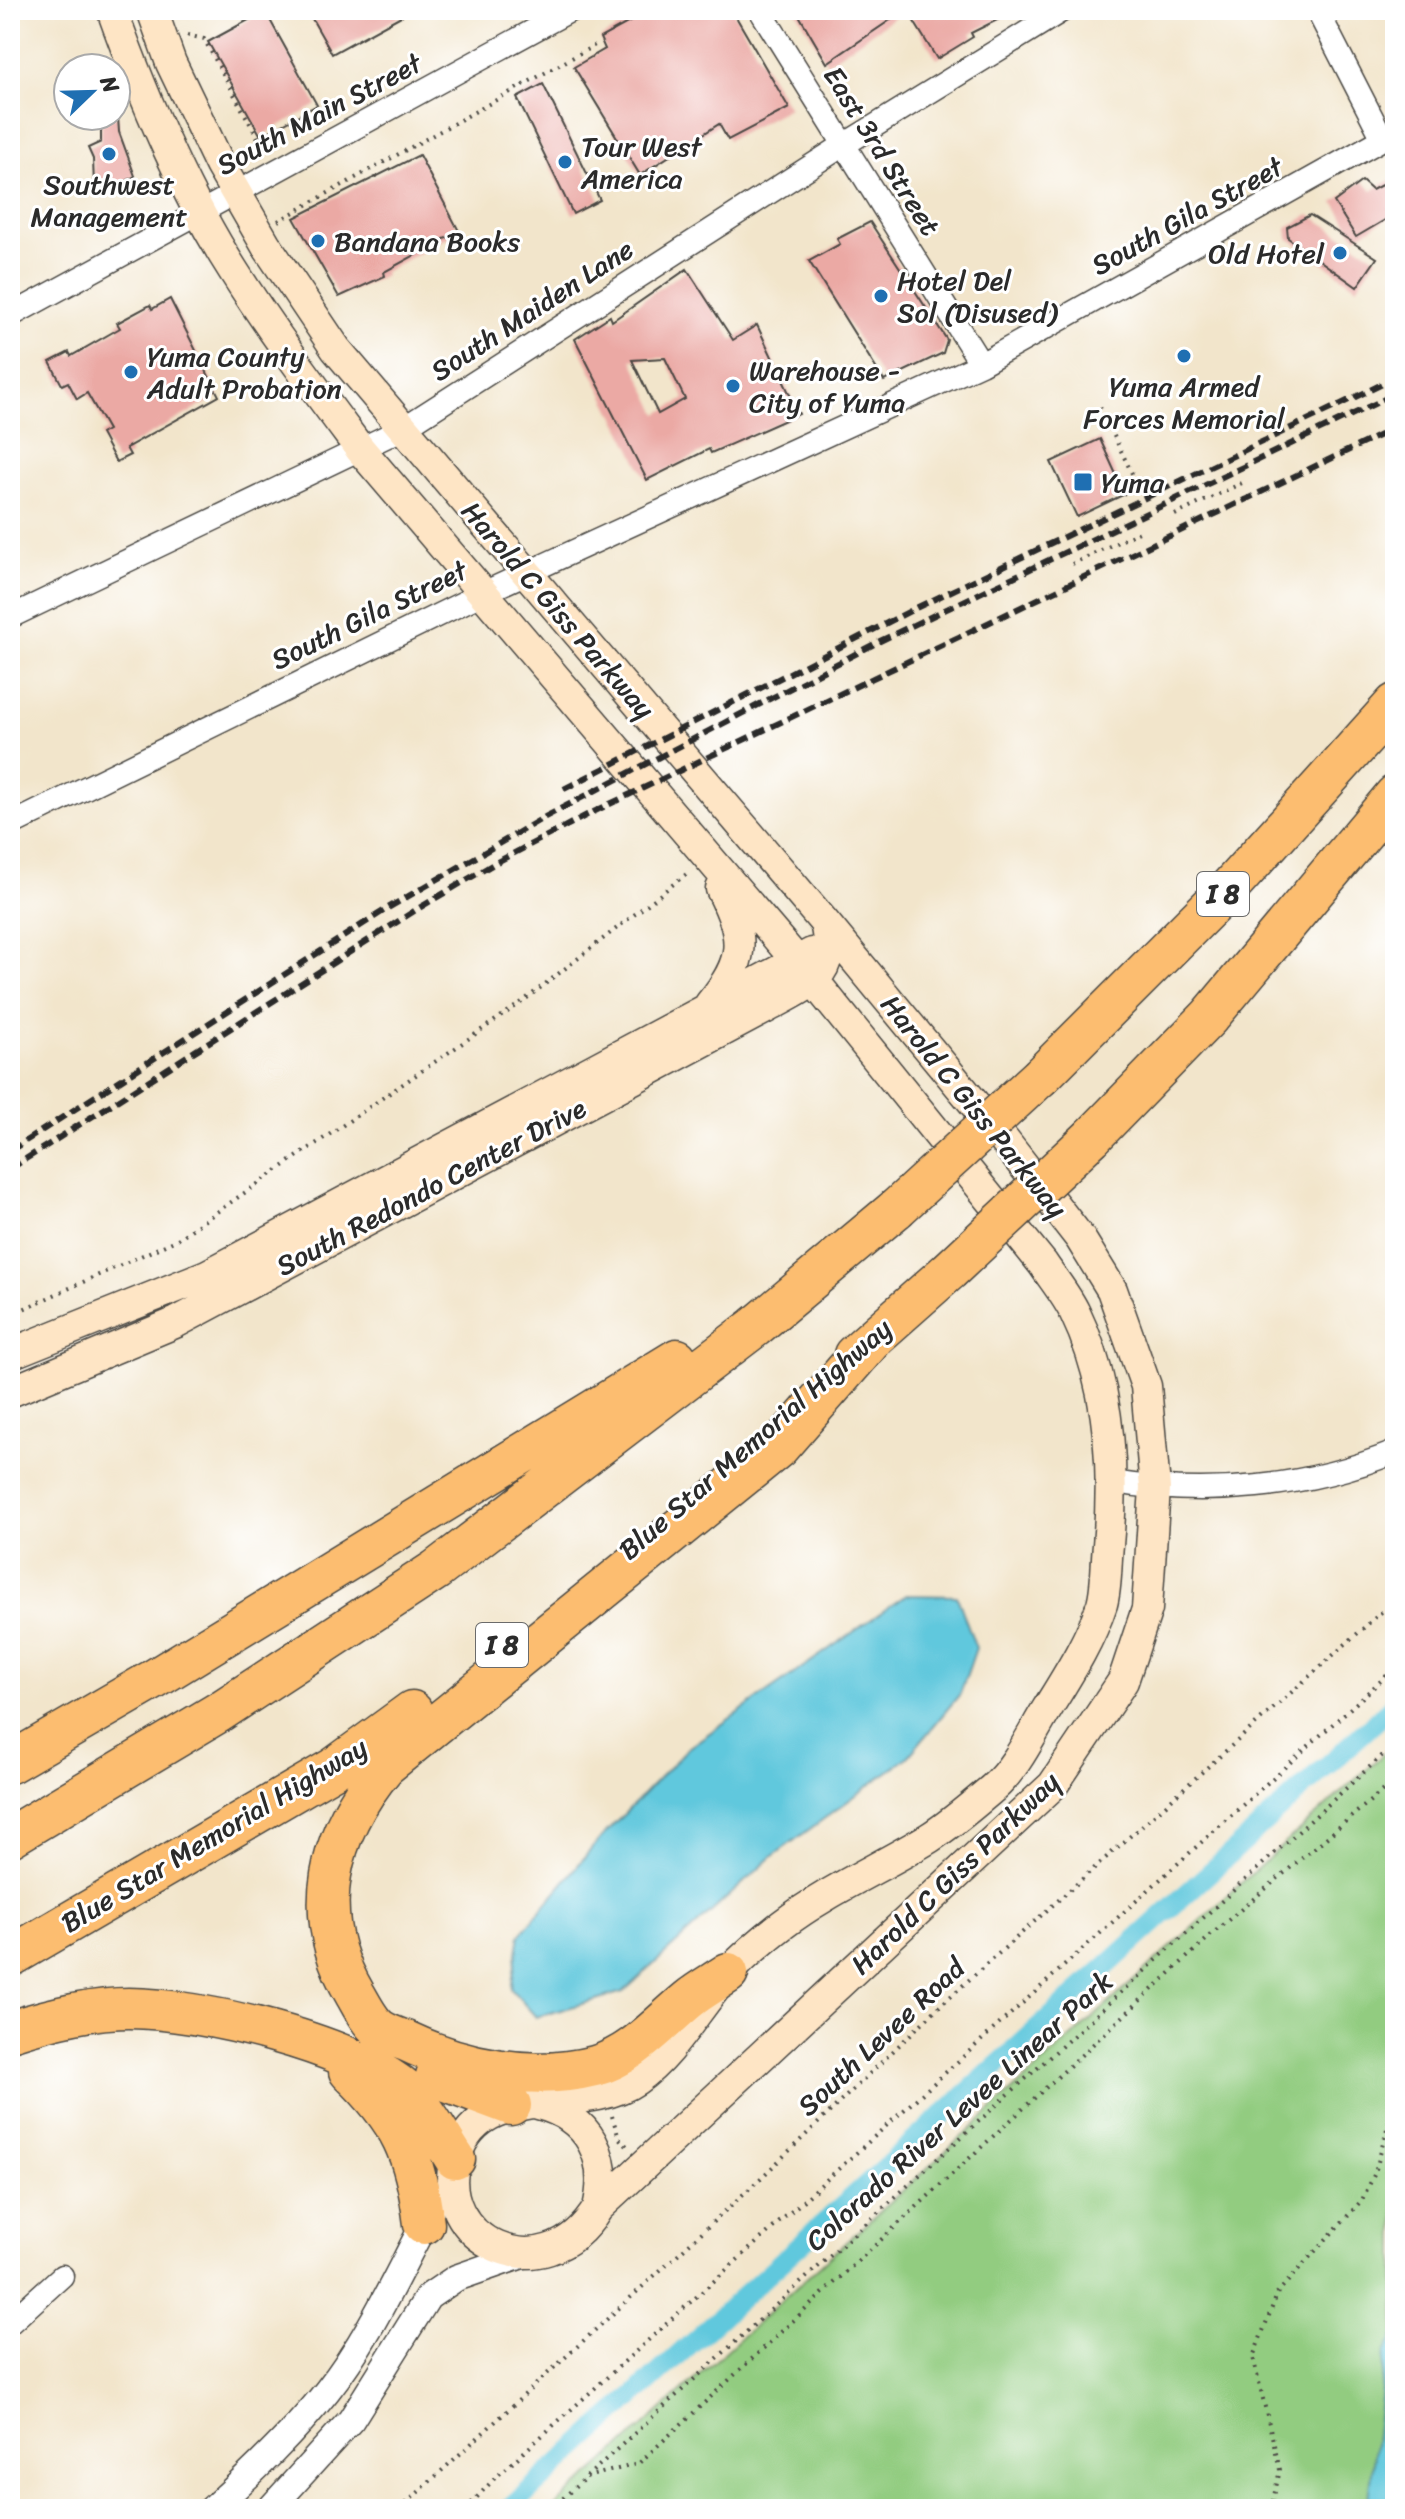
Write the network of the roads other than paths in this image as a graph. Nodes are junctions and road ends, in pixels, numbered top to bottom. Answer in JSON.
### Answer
{"nodes":[{"id":1,"x":112,"y":10,"type":"edge"},
{"id":2,"x":152,"y":10,"type":"edge"},
{"id":3,"x":571,"y":10,"type":"edge"},
{"id":4,"x":760,"y":10,"type":"edge"},
{"id":5,"x":1063,"y":10,"type":"edge"},
{"id":6,"x":1317,"y":10,"type":"edge"},
{"id":7,"x":1389,"y":135,"type":"edge"},
{"id":8,"x":842,"y":146,"type":"junction"},
{"id":9,"x":235,"y":192,"type":"junction"},
{"id":10,"x":201,"y":212,"type":"junction"},
{"id":11,"x":10,"y":316,"type":"edge"},
{"id":12,"x":981,"y":364,"type":"junction"},
{"id":13,"x":402,"y":429,"type":"junction"},
{"id":14,"x":360,"y":449,"type":"junction"},
{"id":15,"x":526,"y":573,"type":"junction"},
{"id":16,"x":481,"y":594,"type":"junction"},
{"id":17,"x":10,"y":617,"type":"edge"},
{"id":18,"x":1395,"y":704,"type":"edge"},
{"id":19,"x":1395,"y":795,"type":"edge"},
{"id":20,"x":10,"y":825,"type":"edge"},
{"id":21,"x":695,"y":859,"type":"junction"},
{"id":22,"x":827,"y":937,"type":"junction"},
{"id":23,"x":805,"y":970,"type":"junction"},
{"id":24,"x":768,"y":1007,"type":"junction"},
{"id":25,"x":705,"y":1010,"type":"junction"},
{"id":26,"x":852,"y":1028,"type":"junction"},
{"id":27,"x":837,"y":1260,"type":"junction"},
{"id":28,"x":873,"y":1339,"type":"junction"},
{"id":29,"x":10,"y":1354,"type":"edge"},
{"id":30,"x":10,"y":1392,"type":"edge"},
{"id":31,"x":1395,"y":1452,"type":"edge"},
{"id":32,"x":1113,"y":1482,"type":"junction"},
{"id":33,"x":1155,"y":1488,"type":"junction"},
{"id":34,"x":10,"y":1763,"type":"edge"},
{"id":35,"x":10,"y":1837,"type":"edge"},
{"id":36,"x":10,"y":1957,"type":"edge"},
{"id":37,"x":728,"y":1973,"type":"junction"},
{"id":38,"x":378,"y":2029,"type":"junction"},
{"id":39,"x":10,"y":2031,"type":"edge"},
{"id":40,"x":328,"y":2052,"type":"junction"},
{"id":41,"x":523,"y":2104,"type":"junction"},
{"id":42,"x":454,"y":2164,"type":"junction"},
{"id":43,"x":598,"y":2208,"type":"junction"},
{"id":44,"x":424,"y":2224,"type":"junction"},
{"id":45,"x":525,"y":2254,"type":"junction"},
{"id":46,"x":62,"y":2276,"type":"dead end"},
{"id":47,"x":10,"y":2323,"type":"edge"},
{"id":48,"x":212,"y":2509,"type":"edge"},
{"id":49,"x":270,"y":2509,"type":"edge"}],
"edges":[{"from":1,"to":10,"type":"main road","name":"Harold C Giss Parkway"},
{"from":2,"to":9,"type":"main road","name":"Harold C Giss Parkway"},
{"from":3,"to":9,"type":"street","name":"South Main Street"},
{"from":4,"to":8,"type":"street","name":"East 3rd Street"},
{"from":5,"to":8,"type":"street","name":"South Maiden Lane"},
{"from":6,"to":7,"type":"street"},
{"from":7,"to":12,"type":"street","name":"South Gila Street"},
{"from":8,"to":12,"type":"street","name":"East 3rd Street"},
{"from":8,"to":13,"type":"street","name":"South Maiden Lane"},
{"from":9,"to":10,"type":"street","name":"South Main Street"},
{"from":9,"to":13,"type":"main road","name":"Harold C Giss Parkway"},
{"from":10,"to":11,"type":"street","name":"South Main Street"},
{"from":10,"to":14,"type":"main road","name":"Harold C Giss Parkway"},
{"from":12,"to":15,"type":"street","name":"South Gila Street"},
{"from":13,"to":14,"type":"street","name":"South Maiden Lane"},
{"from":13,"to":15,"type":"main road","name":"Harold C Giss Parkway"},
{"from":14,"to":16,"type":"main road","name":"Harold C Giss Parkway"},
{"from":14,"to":17,"type":"street","name":"South Maiden Lane"},
{"from":15,"to":16,"type":"street","name":"South Gila Street"},
{"from":15,"to":22,"type":"main road","name":"Harold C Giss Parkway"},
{"from":16,"to":20,"type":"street","name":"South Gila Street"},
{"from":16,"to":21,"type":"main road","name":"Harold C Giss Parkway"},
{"from":18,"to":27,"type":"highway","number":"I 8","bridge":true},
{"from":19,"to":28,"type":"highway","name":"Blue Star Memorial Highway","number":"I 8","bridge":true},
{"from":21,"to":23,"type":"main road","name":"Harold C Giss Parkway"},
{"from":21,"to":25,"type":"main road"},
{"from":22,"to":23,"type":"main road","name":"South Redondo Center Drive"},
{"from":22,"to":33,"type":"main road","name":"Harold C Giss Parkway"},
{"from":23,"to":24,"type":"main road","name":"South Redondo Center Drive"},
{"from":23,"to":25,"type":"main road","name":"South Redondo Center Drive"},
{"from":23,"to":26,"type":"main road","name":"Harold C Giss Parkway"},
{"from":24,"to":26,"type":"main road"},
{"from":24,"to":30,"type":"main road","name":"South Redondo Center Drive"},
{"from":25,"to":29,"type":"main road","name":"South Redondo Center Drive"},
{"from":26,"to":32,"type":"main road","name":"Harold C Giss Parkway"},
{"from":27,"to":34,"type":"highway"},
{"from":27,"to":35,"type":"highway","number":"I 8"},
{"from":28,"to":36,"type":"highway","name":"Blue Star Memorial Highway","number":"I 8"},
{"from":28,"to":38,"type":"highway"},
{"from":31,"to":33,"type":"street"},
{"from":32,"to":33,"type":"street"},
{"from":32,"to":37,"type":"main road","name":"Harold C Giss Parkway"},
{"from":33,"to":43,"type":"main road","name":"Harold C Giss Parkway"},
{"from":37,"to":38,"type":"highway"},
{"from":37,"to":41,"type":"main road","name":"Harold C Giss Parkway"},
{"from":38,"to":41,"type":"highway"},
{"from":39,"to":40,"type":"highway"},
{"from":40,"to":42,"type":"highway"},
{"from":40,"to":44,"type":"highway"},
{"from":41,"to":42,"type":"main road","name":"Harold C Giss Parkway"},
{"from":41,"to":43,"type":"main road"},
{"from":42,"to":44,"type":"street","name":"Harold C Giss Parkway"},
{"from":42,"to":45,"type":"main road"},
{"from":43,"to":45,"type":"main road","name":"Harold C Giss Parkway"},
{"from":44,"to":48,"type":"street","name":"Harold C Giss Parkway"},
{"from":45,"to":49,"type":"street","name":"Harold C Giss Parkway"},
{"from":46,"to":47,"type":"street"}]}
